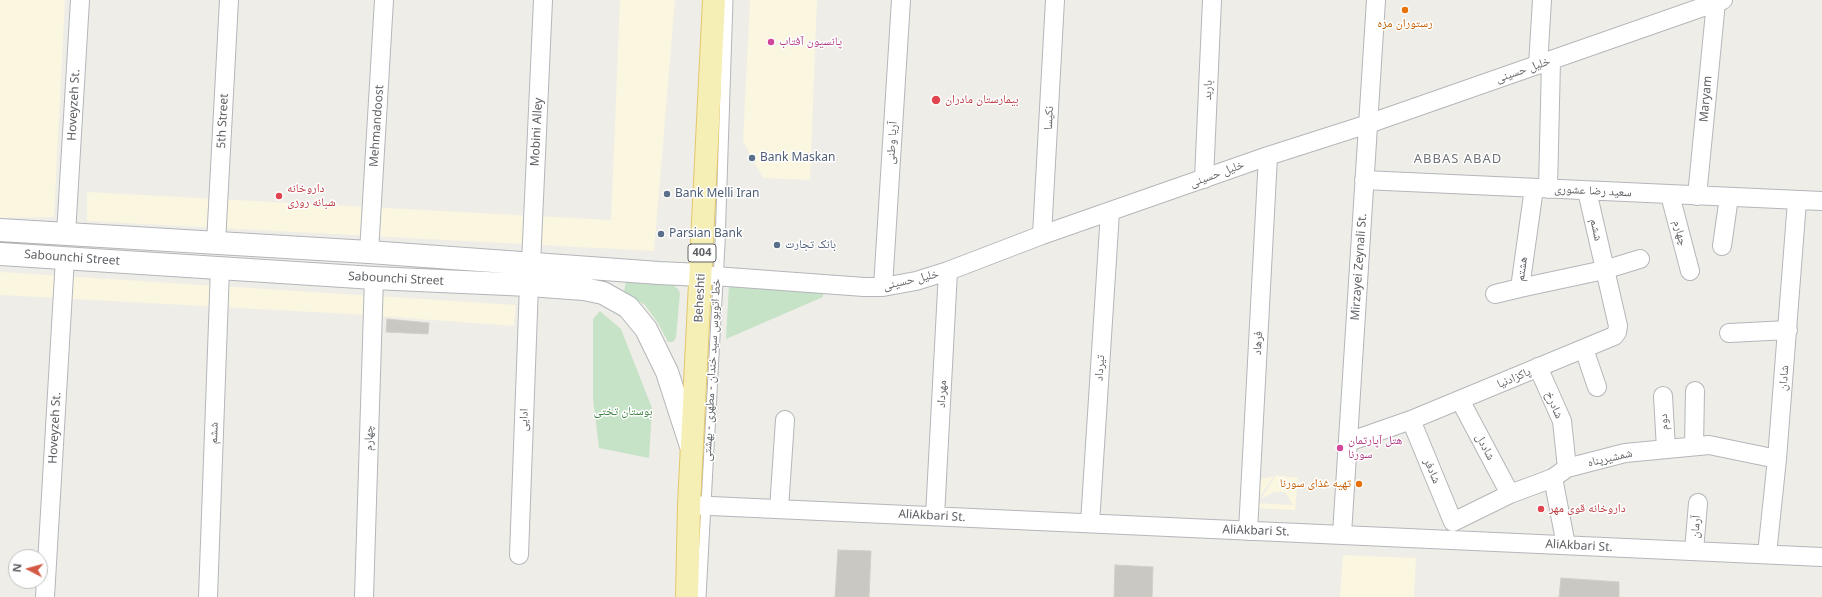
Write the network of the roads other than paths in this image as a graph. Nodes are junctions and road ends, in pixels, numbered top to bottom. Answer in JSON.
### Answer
{"nodes":[{"id":1,"x":80,"y":0,"type":"edge"},
{"id":2,"x":229,"y":0,"type":"edge"},
{"id":3,"x":384,"y":0,"type":"edge"},
{"id":4,"x":543,"y":0,"type":"edge"},
{"id":5,"x":714,"y":0,"type":"edge"},
{"id":6,"x":728,"y":0,"type":"edge"},
{"id":7,"x":901,"y":0,"type":"edge"},
{"id":8,"x":1055,"y":0,"type":"edge"},
{"id":9,"x":1212,"y":0,"type":"edge"},
{"id":10,"x":1376,"y":0,"type":"edge"},
{"id":11,"x":1542,"y":0,"type":"edge"},
{"id":12,"x":1719,"y":1,"type":"edge"},
{"id":13,"x":1694,"y":5,"type":"edge"},
{"id":14,"x":1544,"y":63,"type":"junction"},
{"id":15,"x":1368,"y":124,"type":"junction"},
{"id":16,"x":1268,"y":156,"type":"junction"},
{"id":17,"x":1204,"y":179,"type":"junction"},
{"id":18,"x":1364,"y":180,"type":"junction"},
{"id":19,"x":1541,"y":189,"type":"junction"},
{"id":20,"x":1587,"y":191,"type":"junction"},
{"id":21,"x":1670,"y":195,"type":"junction"},
{"id":22,"x":1697,"y":196,"type":"junction"},
{"id":23,"x":1729,"y":197,"type":"junction"},
{"id":24,"x":1797,"y":201,"type":"junction"},
{"id":25,"x":1822,"y":201,"type":"edge"},
{"id":26,"x":1110,"y":212,"type":"junction"},
{"id":27,"x":0,"y":230,"type":"edge"},
{"id":28,"x":66,"y":234,"type":"junction"},
{"id":29,"x":1042,"y":235,"type":"junction"},
{"id":30,"x":216,"y":243,"type":"junction"},
{"id":31,"x":1722,"y":246,"type":"dead end"},
{"id":32,"x":369,"y":252,"type":"junction"},
{"id":33,"x":0,"y":254,"type":"edge"},
{"id":34,"x":65,"y":258,"type":"junction"},
{"id":35,"x":1640,"y":259,"type":"dead end"},
{"id":36,"x":220,"y":268,"type":"junction"},
{"id":37,"x":1604,"y":270,"type":"junction"},
{"id":38,"x":948,"y":271,"type":"junction"},
{"id":39,"x":1690,"y":271,"type":"dead end"},
{"id":40,"x":530,"y":274,"type":"junction"},
{"id":41,"x":709,"y":275,"type":"junction"},
{"id":42,"x":374,"y":278,"type":"junction"},
{"id":43,"x":883,"y":287,"type":"junction"},
{"id":44,"x":1520,"y":288,"type":"junction"},
{"id":45,"x":1495,"y":294,"type":"dead end"},
{"id":46,"x":1788,"y":330,"type":"junction"},
{"id":47,"x":1729,"y":334,"type":"dead end"},
{"id":48,"x":1584,"y":349,"type":"junction"},
{"id":49,"x":1538,"y":367,"type":"junction"},
{"id":50,"x":1597,"y":386,"type":"dead end"},
{"id":51,"x":1695,"y":391,"type":"dead end"},
{"id":52,"x":1662,"y":396,"type":"dead end"},
{"id":53,"x":1460,"y":400,"type":"junction"},
{"id":54,"x":785,"y":420,"type":"dead end"},
{"id":55,"x":1411,"y":420,"type":"junction"},
{"id":56,"x":1348,"y":442,"type":"junction"},
{"id":57,"x":1694,"y":446,"type":"junction"},
{"id":58,"x":1666,"y":449,"type":"junction"},
{"id":59,"x":692,"y":451,"type":"junction"},
{"id":60,"x":1777,"y":459,"type":"junction"},
{"id":61,"x":1560,"y":473,"type":"junction"},
{"id":62,"x":1510,"y":494,"type":"junction"},
{"id":63,"x":1698,"y":503,"type":"dead end"},
{"id":64,"x":697,"y":505,"type":"junction"},
{"id":65,"x":779,"y":509,"type":"junction"},
{"id":66,"x":935,"y":516,"type":"junction"},
{"id":67,"x":1453,"y":522,"type":"joint"},
{"id":68,"x":1090,"y":524,"type":"junction"},
{"id":69,"x":1248,"y":531,"type":"junction"},
{"id":70,"x":1342,"y":534,"type":"junction"},
{"id":71,"x":1566,"y":545,"type":"junction"},
{"id":72,"x":1694,"y":551,"type":"junction"},
{"id":73,"x":1767,"y":554,"type":"junction"},
{"id":74,"x":519,"y":555,"type":"dead end"},
{"id":75,"x":1822,"y":557,"type":"edge"},
{"id":76,"x":45,"y":597,"type":"edge"},
{"id":77,"x":208,"y":597,"type":"edge"},
{"id":78,"x":364,"y":597,"type":"edge"},
{"id":79,"x":687,"y":597,"type":"edge"},
{"id":80,"x":701,"y":597,"type":"edge"}],
"edges":[{"from":1,"to":28,"type":"street","name":"Hoveyzeh St."},
{"from":2,"to":30,"type":"street","name":"5th Street"},
{"from":3,"to":32,"type":"street","name":"Mehmandoost"},
{"from":4,"to":40,"type":"street","name":"Mobini Alley"},
{"from":5,"to":41,"type":"main road","name":"Beheshti","number":"404"},
{"from":6,"to":41,"type":"lane","name":"خط اتوبوس سید خندان - مطهری - بهشتی"},
{"from":7,"to":43,"type":"street","name":"آریا وطنی"},
{"from":8,"to":29,"type":"street","name":"نکیسا"},
{"from":9,"to":17,"type":"street","name":"باربد"},
{"from":10,"to":15,"type":"street","name":"Mirzayei Zeynali St."},
{"from":11,"to":14,"type":"street","name":"هشتم"},
{"from":12,"to":13,"type":"street","name":"خلیل حسینی"},
{"from":12,"to":22,"type":"street","name":"Maryam"},
{"from":13,"to":14,"type":"street","name":"خلیل حسینی"},
{"from":14,"to":15,"type":"street","name":"خلیل حسینی"},
{"from":14,"to":19,"type":"street","name":"هشتم"},
{"from":15,"to":16,"type":"street","name":"خلیل حسینی"},
{"from":15,"to":18,"type":"street","name":"Mirzayei Zeynali St."},
{"from":16,"to":17,"type":"street","name":"خلیل حسینی"},
{"from":16,"to":69,"type":"street","name":"فرهاد"},
{"from":17,"to":26,"type":"street","name":"خلیل حسینی"},
{"from":18,"to":19,"type":"street","name":"سعید رضا عشوری"},
{"from":18,"to":56,"type":"street","name":"Mirzayei Zeynali St."},
{"from":19,"to":20,"type":"street","name":"سعید رضا عشوری"},
{"from":19,"to":44,"type":"street","name":"هشتم"},
{"from":20,"to":21,"type":"street","name":"سعید رضا عشوری"},
{"from":20,"to":37,"type":"street","name":"ششم"},
{"from":21,"to":22,"type":"street","name":"سعید رضا عشوری"},
{"from":21,"to":39,"type":"street","name":"چهارم"},
{"from":22,"to":23,"type":"street","name":"سعید رضا عشوری"},
{"from":23,"to":24,"type":"street","name":"سعید رضا عشوری"},
{"from":23,"to":31,"type":"street"},
{"from":24,"to":25,"type":"street","name":"سعید رضا عشوری"},
{"from":24,"to":46,"type":"street","name":"شادان"},
{"from":26,"to":29,"type":"street","name":"خلیل حسینی"},
{"from":26,"to":68,"type":"street","name":"تیرداد"},
{"from":27,"to":28,"type":"main road","name":"Sabounchi Street"},
{"from":28,"to":30,"type":"main road","name":"Sabounchi Street"},
{"from":28,"to":34,"type":"main road"},
{"from":29,"to":38,"type":"street","name":"خلیل حسینی"},
{"from":30,"to":32,"type":"main road","name":"Sabounchi Street"},
{"from":32,"to":40,"type":"main road","name":"Sabounchi Street"},
{"from":33,"to":34,"type":"main road","name":"Sabounchi Street"},
{"from":34,"to":36,"type":"main road","name":"Sabounchi Street"},
{"from":34,"to":76,"type":"street","name":"Hoveyzeh St."},
{"from":35,"to":37,"type":"street","name":"هشتم"},
{"from":36,"to":42,"type":"main road","name":"Sabounchi Street"},
{"from":36,"to":77,"type":"street","name":"ششم"},
{"from":37,"to":44,"type":"street","name":"هشتم"},
{"from":37,"to":48,"type":"street","name":"پاکزادنیا"},
{"from":38,"to":43,"type":"street","name":"خلیل حسینی"},
{"from":38,"to":66,"type":"street","name":"مهرداد"},
{"from":40,"to":41,"type":"main road","name":"Sabounchi Street"},
{"from":40,"to":42,"type":"main road","name":"Sabounchi Street"},
{"from":40,"to":59,"type":"main road","name":"Sabounchi Street"},
{"from":40,"to":74,"type":"street","name":"ادایی"},
{"from":41,"to":43,"type":"street","name":"خلیل حسینی"},
{"from":41,"to":59,"type":"main road","name":"Beheshti","number":"404"},
{"from":41,"to":64,"type":"lane","name":"خط اتوبوس سید خندان - مطهری - بهشتی"},
{"from":42,"to":78,"type":"street","name":"چهارم"},
{"from":44,"to":45,"type":"street"},
{"from":46,"to":47,"type":"street"},
{"from":46,"to":60,"type":"street","name":"شادان"},
{"from":48,"to":49,"type":"street","name":"پاکزادنیا"},
{"from":48,"to":50,"type":"street"},
{"from":49,"to":53,"type":"street","name":"پاکزادنیا"},
{"from":49,"to":61,"type":"street","name":"شادرخ"},
{"from":51,"to":57,"type":"street"},
{"from":52,"to":58,"type":"street","name":"دوم"},
{"from":53,"to":55,"type":"street","name":"پاکزادنیا"},
{"from":53,"to":62,"type":"street","name":"شاددل"},
{"from":54,"to":65,"type":"street"},
{"from":55,"to":56,"type":"street","name":"پاکزادنیا"},
{"from":55,"to":67,"type":"street","name":"شادفر"},
{"from":56,"to":70,"type":"street","name":"Mirzayei Zeynali St."},
{"from":57,"to":58,"type":"street","name":"شمشیرپناه"},
{"from":57,"to":60,"type":"street","name":"شمشیرپناه"},
{"from":58,"to":61,"type":"street","name":"شمشیرپناه"},
{"from":59,"to":64,"type":"main road","name":"Beheshti","number":"404"},
{"from":60,"to":73,"type":"street","name":"شادان"},
{"from":61,"to":62,"type":"street","name":"شمشیرپناه"},
{"from":61,"to":71,"type":"street","name":"شادرخ"},
{"from":62,"to":67,"type":"street","name":"شمشیرپناه"},
{"from":63,"to":72,"type":"street","name":"آرمان"},
{"from":64,"to":65,"type":"street","name":"AliAkbari St."},
{"from":64,"to":79,"type":"main road","name":"Beheshti","number":"404"},
{"from":64,"to":80,"type":"lane","name":"خط اتوبوس سید خندان - مطهری - بهشتی"},
{"from":65,"to":66,"type":"street","name":"AliAkbari St."},
{"from":66,"to":68,"type":"street","name":"AliAkbari St."},
{"from":68,"to":69,"type":"street","name":"AliAkbari St."},
{"from":69,"to":70,"type":"street","name":"AliAkbari St."},
{"from":70,"to":71,"type":"street","name":"AliAkbari St."},
{"from":71,"to":72,"type":"street","name":"AliAkbari St."},
{"from":72,"to":73,"type":"street","name":"AliAkbari St."},
{"from":73,"to":75,"type":"street","name":"AliAkbari St."}]}
